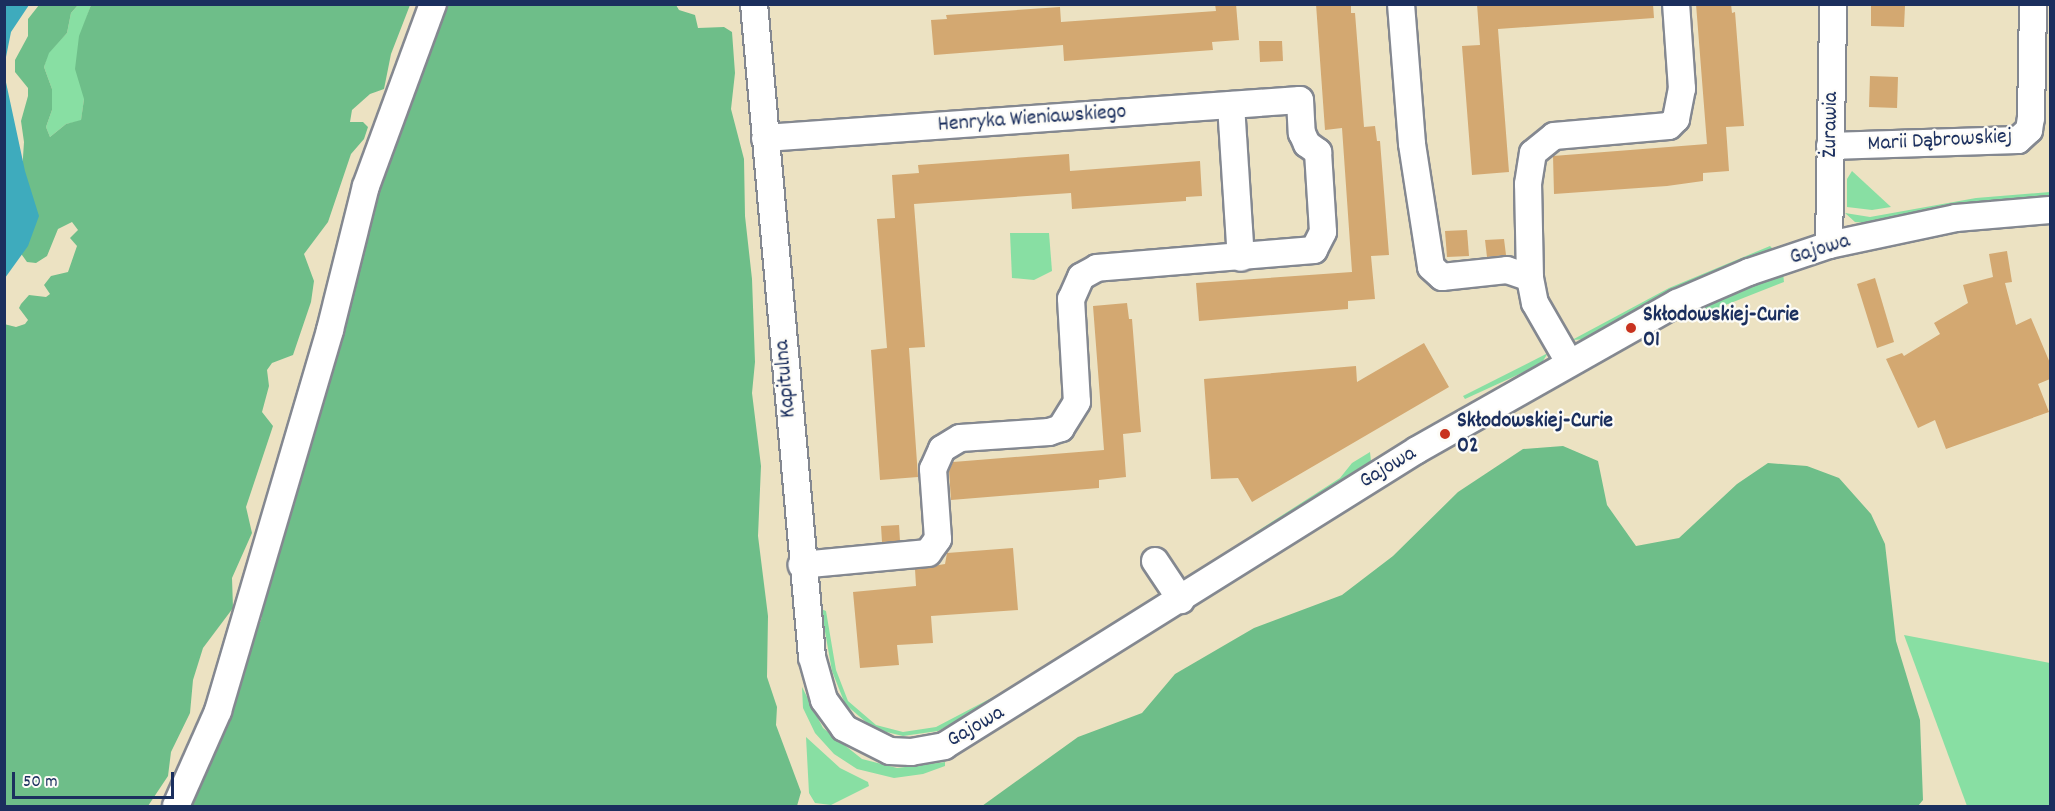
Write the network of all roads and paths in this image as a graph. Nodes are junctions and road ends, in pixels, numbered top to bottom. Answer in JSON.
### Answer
{"nodes":[{"id":1,"x":433,"y":4,"type":"edge"},
{"id":2,"x":754,"y":4,"type":"edge"},
{"id":3,"x":1401,"y":4,"type":"edge"},
{"id":4,"x":1676,"y":4,"type":"edge"},
{"id":5,"x":1833,"y":4,"type":"edge"},
{"id":6,"x":2033,"y":4,"type":"edge"},
{"id":7,"x":1231,"y":105,"type":"junction"},
{"id":8,"x":765,"y":138,"type":"junction"},
{"id":9,"x":1830,"y":146,"type":"junction"},
{"id":10,"x":2050,"y":210,"type":"edge"},
{"id":11,"x":1829,"y":245,"type":"junction"},
{"id":12,"x":1241,"y":258,"type":"junction"},
{"id":13,"x":1530,"y":278,"type":"junction"},
{"id":14,"x":1569,"y":362,"type":"junction"},
{"id":15,"x":1155,"y":561,"type":"dead end"},
{"id":16,"x":802,"y":565,"type":"junction"},
{"id":17,"x":1181,"y":600,"type":"junction"},
{"id":18,"x":858,"y":738,"type":"joint"},
{"id":19,"x":176,"y":807,"type":"edge"}],
"edges":[{"from":1,"to":19,"type":"street"},
{"from":2,"to":8,"type":"street","name":"Kapitulna"},
{"from":3,"to":13,"type":"street"},
{"from":4,"to":13,"type":"street"},
{"from":5,"to":9,"type":"street","name":"Żurawia"},
{"from":6,"to":9,"type":"street","name":"Marii Dąbrowskiej"},
{"from":7,"to":8,"type":"street","name":"Henryka Wieniawskiego"},
{"from":7,"to":12,"type":"street"},
{"from":7,"to":12,"type":"street","name":"Henryka Wieniawskiego"},
{"from":8,"to":16,"type":"street","name":"Kapitulna"},
{"from":9,"to":11,"type":"street","name":"Żurawia"},
{"from":10,"to":11,"type":"street","name":"Gajowa"},
{"from":11,"to":14,"type":"street","name":"Gajowa"},
{"from":12,"to":16,"type":"street"},
{"from":13,"to":14,"type":"street"},
{"from":14,"to":17,"type":"street","name":"Gajowa"},
{"from":15,"to":17,"type":"street"},
{"from":16,"to":18,"type":"street","name":"Kapitulna"},
{"from":17,"to":18,"type":"street","name":"Gajowa"}]}
